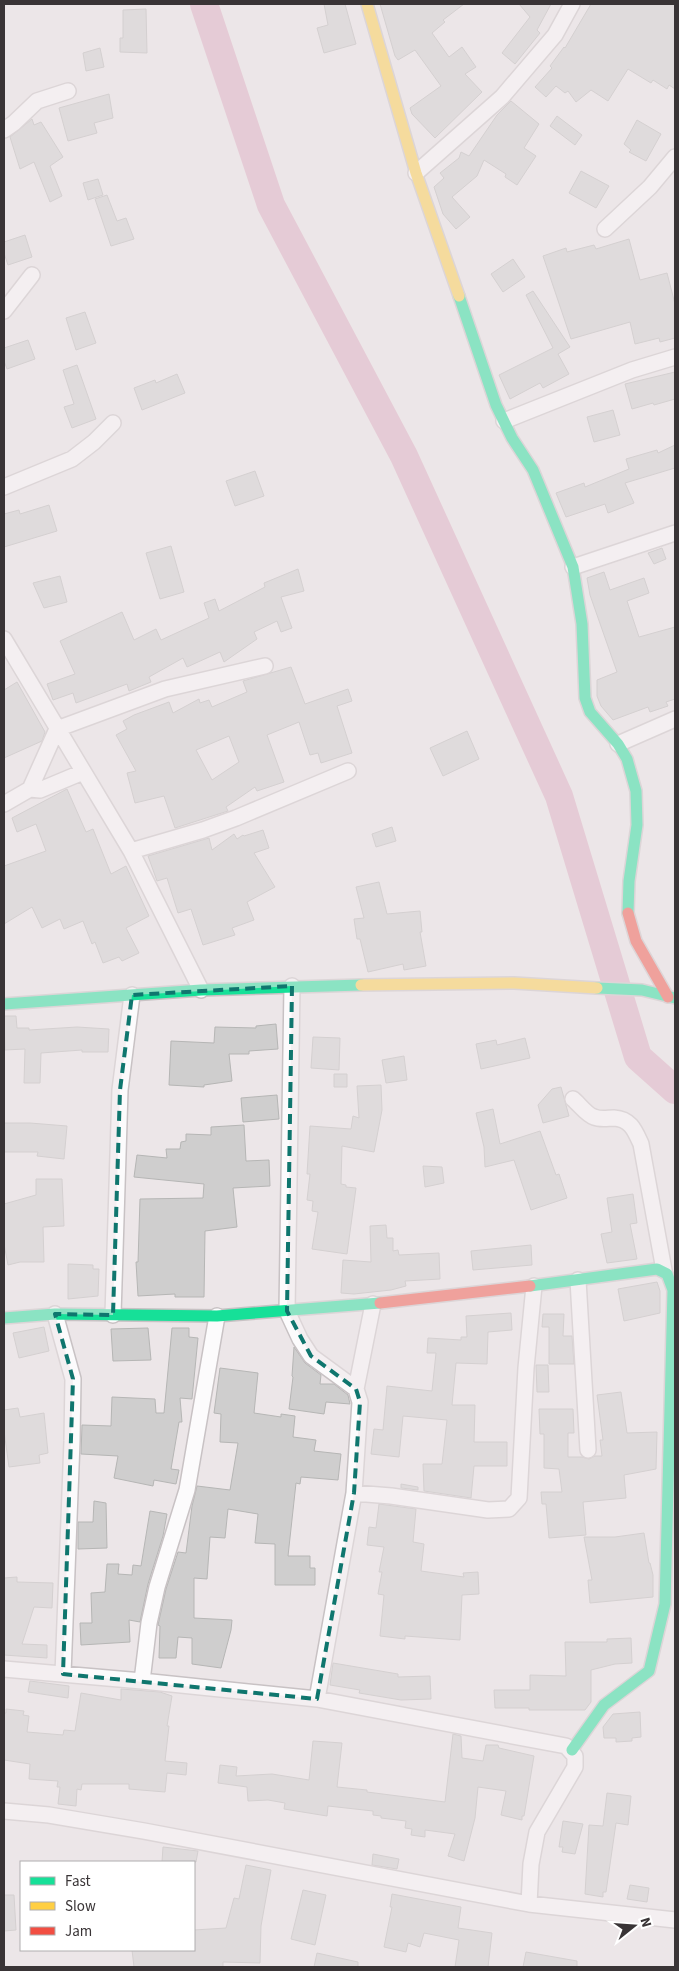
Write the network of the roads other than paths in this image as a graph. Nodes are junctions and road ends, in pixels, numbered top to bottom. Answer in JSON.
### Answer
{"nodes":[{"id":1,"x":367,"y":4,"type":"edge"},
{"id":2,"x":572,"y":4,"type":"edge"},
{"id":3,"x":68,"y":91,"type":"dead end"},
{"id":4,"x":4,"y":130,"type":"edge"},
{"id":5,"x":675,"y":157,"type":"edge"},
{"id":6,"x":416,"y":172,"type":"junction"},
{"id":7,"x":606,"y":229,"type":"dead end"},
{"id":8,"x":32,"y":275,"type":"dead end"},
{"id":9,"x":4,"y":311,"type":"edge"},
{"id":10,"x":675,"y":356,"type":"edge"},
{"id":11,"x":504,"y":421,"type":"junction"},
{"id":12,"x":113,"y":423,"type":"dead end"},
{"id":13,"x":4,"y":487,"type":"edge"},
{"id":14,"x":675,"y":532,"type":"edge"},
{"id":15,"x":573,"y":567,"type":"junction"},
{"id":16,"x":4,"y":639,"type":"edge"},
{"id":17,"x":265,"y":666,"type":"dead end"},
{"id":18,"x":675,"y":718,"type":"edge"},
{"id":19,"x":57,"y":729,"type":"junction"},
{"id":20,"x":618,"y":744,"type":"junction"},
{"id":21,"x":348,"y":770,"type":"dead end"},
{"id":22,"x":83,"y":772,"type":"junction"},
{"id":23,"x":30,"y":789,"type":"junction"},
{"id":24,"x":4,"y":804,"type":"edge"},
{"id":25,"x":131,"y":851,"type":"junction"},
{"id":26,"x":292,"y":986,"type":"junction"},
{"id":27,"x":201,"y":990,"type":"junction"},
{"id":28,"x":132,"y":995,"type":"junction"},
{"id":29,"x":672,"y":998,"type":"edge"},
{"id":30,"x":4,"y":1004,"type":"edge"},
{"id":31,"x":573,"y":1099,"type":"dead end"},
{"id":32,"x":664,"y":1270,"type":"junction"},
{"id":33,"x":578,"y":1280,"type":"junction"},
{"id":34,"x":534,"y":1286,"type":"junction"},
{"id":35,"x":373,"y":1304,"type":"junction"},
{"id":36,"x":287,"y":1311,"type":"junction"},
{"id":37,"x":55,"y":1314,"type":"junction"},
{"id":38,"x":113,"y":1315,"type":"junction"},
{"id":39,"x":217,"y":1316,"type":"junction"},
{"id":40,"x":4,"y":1318,"type":"edge"},
{"id":41,"x":356,"y":1390,"type":"junction"},
{"id":42,"x":588,"y":1450,"type":"dead end"},
{"id":43,"x":354,"y":1493,"type":"junction"},
{"id":44,"x":4,"y":1670,"type":"edge"},
{"id":45,"x":63,"y":1674,"type":"junction"},
{"id":46,"x":142,"y":1681,"type":"junction"},
{"id":47,"x":317,"y":1699,"type":"junction"},
{"id":48,"x":572,"y":1750,"type":"junction"},
{"id":49,"x":4,"y":1811,"type":"edge"},
{"id":50,"x":529,"y":1904,"type":"junction"},
{"id":51,"x":675,"y":1920,"type":"edge"}],
"edges":[{"from":1,"to":6,"type":"street"},
{"from":2,"to":6,"type":"street"},
{"from":3,"to":4,"type":"street"},
{"from":5,"to":7,"type":"street"},
{"from":6,"to":11,"type":"street"},
{"from":8,"to":9,"type":"street"},
{"from":10,"to":11,"type":"street"},
{"from":11,"to":15,"type":"street"},
{"from":12,"to":13,"type":"street"},
{"from":14,"to":15,"type":"street"},
{"from":15,"to":20,"type":"street"},
{"from":16,"to":19,"type":"street"},
{"from":17,"to":19,"type":"street"},
{"from":18,"to":20,"type":"street"},
{"from":19,"to":22,"type":"street"},
{"from":19,"to":23,"type":"street"},
{"from":20,"to":29,"type":"street"},
{"from":21,"to":25,"type":"street"},
{"from":22,"to":23,"type":"street"},
{"from":22,"to":25,"type":"street"},
{"from":23,"to":24,"type":"street"},
{"from":25,"to":27,"type":"street"},
{"from":26,"to":27,"type":"street"},
{"from":26,"to":29,"type":"street"},
{"from":26,"to":36,"type":"street"},
{"from":27,"to":28,"type":"street"},
{"from":28,"to":30,"type":"street"},
{"from":28,"to":38,"type":"street"},
{"from":31,"to":32,"type":"street"},
{"from":32,"to":33,"type":"street"},
{"from":32,"to":48,"type":"street"},
{"from":33,"to":34,"type":"street"},
{"from":33,"to":42,"type":"street"},
{"from":34,"to":35,"type":"street"},
{"from":34,"to":43,"type":"street"},
{"from":35,"to":36,"type":"street"},
{"from":35,"to":41,"type":"street"},
{"from":36,"to":39,"type":"street"},
{"from":36,"to":41,"type":"street"},
{"from":37,"to":38,"type":"street"},
{"from":37,"to":40,"type":"street"},
{"from":37,"to":45,"type":"street"},
{"from":38,"to":39,"type":"street"},
{"from":39,"to":46,"type":"street"},
{"from":41,"to":43,"type":"street"},
{"from":43,"to":47,"type":"street"},
{"from":44,"to":45,"type":"street"},
{"from":45,"to":46,"type":"street"},
{"from":46,"to":47,"type":"street"},
{"from":47,"to":48,"type":"street"},
{"from":48,"to":50,"type":"street"},
{"from":49,"to":50,"type":"street"},
{"from":50,"to":51,"type":"street"}]}
